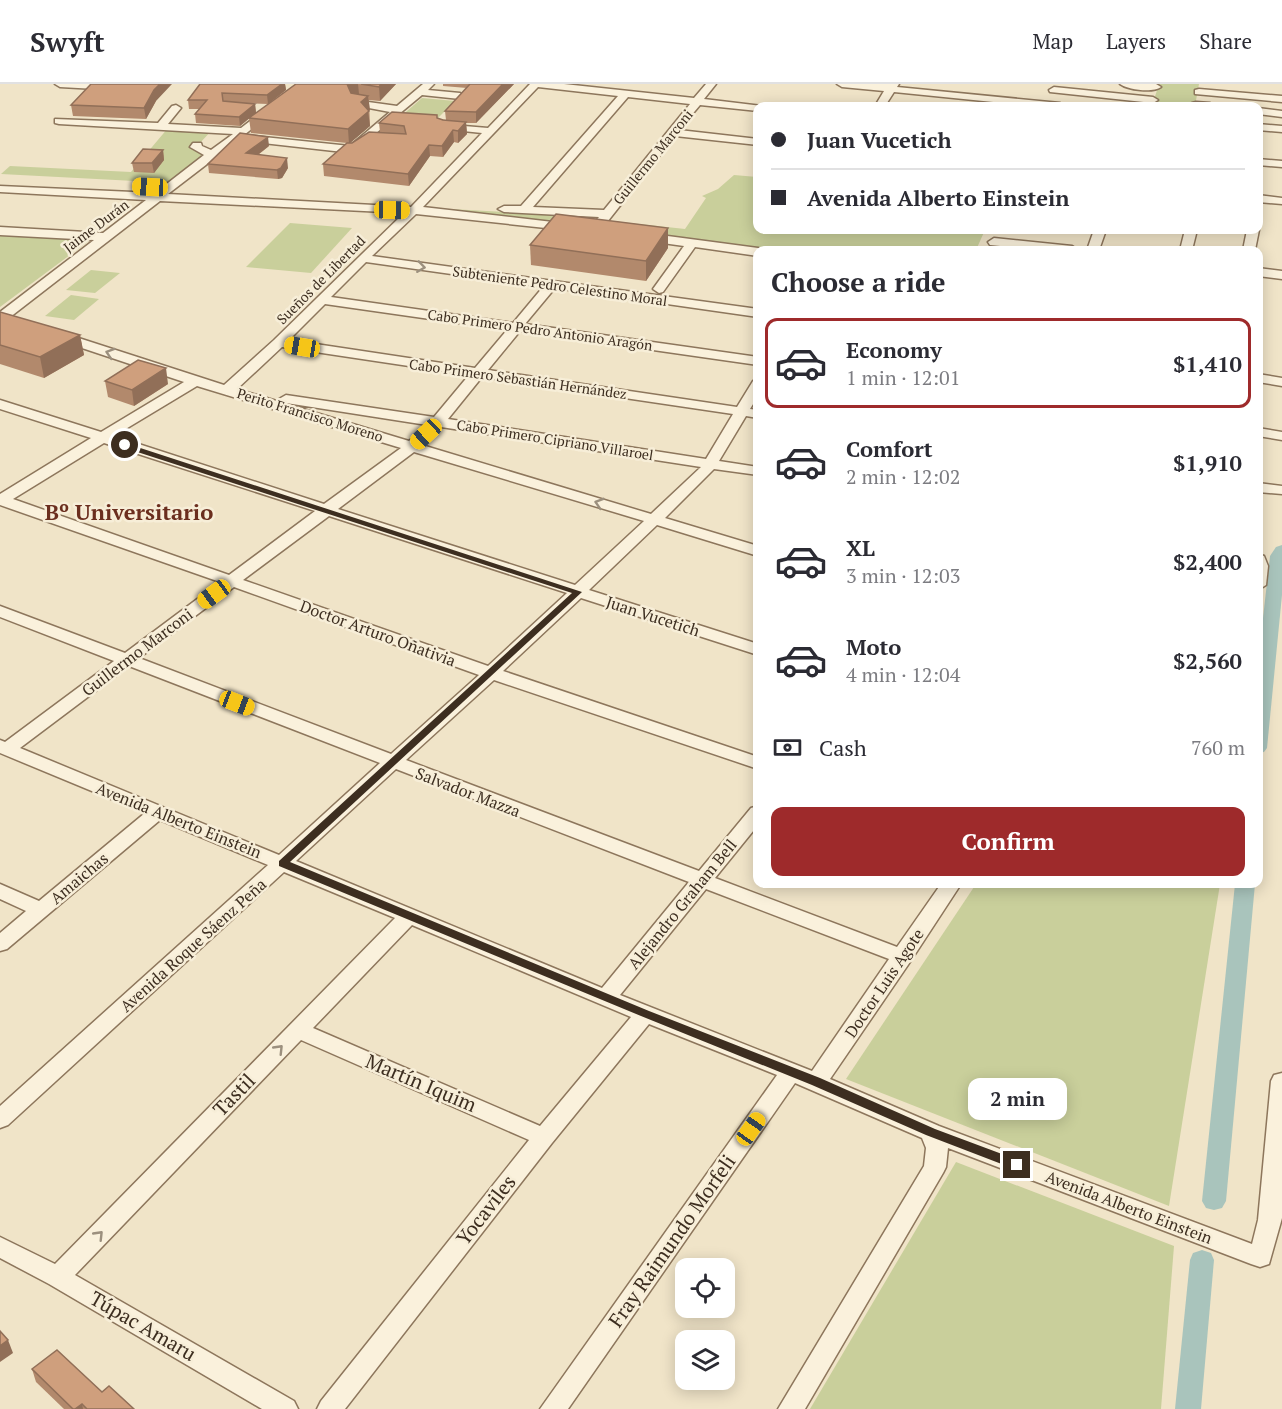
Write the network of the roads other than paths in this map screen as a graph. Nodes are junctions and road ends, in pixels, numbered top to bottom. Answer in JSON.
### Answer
{"nodes":[{"id":1,"x":60,"y":84,"type":"edge"},
{"id":2,"x":304,"y":84,"type":"edge"},
{"id":3,"x":536,"y":84,"type":"edge"},
{"id":4,"x":711,"y":84,"type":"edge"},
{"id":5,"x":842,"y":84,"type":"edge"},
{"id":6,"x":1125,"y":84,"type":"edge"},
{"id":7,"x":893,"y":86,"type":"edge"},
{"id":8,"x":1053,"y":86,"type":"edge"},
{"id":9,"x":1156,"y":87,"type":"dead end"},
{"id":10,"x":93,"y":88,"type":"edge"},
{"id":11,"x":425,"y":88,"type":"edge"},
{"id":12,"x":1199,"y":92,"type":"dead end"},
{"id":13,"x":625,"y":94,"type":"junction"},
{"id":14,"x":460,"y":96,"type":"edge"},
{"id":15,"x":355,"y":98,"type":"edge"},
{"id":16,"x":1282,"y":99,"type":"edge"},
{"id":17,"x":1153,"y":100,"type":"dead end"},
{"id":18,"x":698,"y":102,"type":"junction"},
{"id":19,"x":883,"y":102,"type":"edge"},
{"id":20,"x":1021,"y":102,"type":"edge"},
{"id":21,"x":1053,"y":102,"type":"edge"},
{"id":22,"x":176,"y":108,"type":"dead end"},
{"id":23,"x":251,"y":108,"type":"edge"},
{"id":24,"x":753,"y":108,"type":"edge"},
{"id":25,"x":72,"y":109,"type":"edge"},
{"id":26,"x":399,"y":110,"type":"junction"},
{"id":27,"x":271,"y":112,"type":"junction"},
{"id":28,"x":1263,"y":112,"type":"edge"},
{"id":29,"x":1282,"y":114,"type":"edge"},
{"id":30,"x":160,"y":126,"type":"junction"},
{"id":31,"x":444,"y":126,"type":"edge"},
{"id":32,"x":1263,"y":127,"type":"edge"},
{"id":33,"x":1282,"y":129,"type":"edge"},
{"id":34,"x":490,"y":131,"type":"junction"},
{"id":35,"x":673,"y":133,"type":"junction"},
{"id":36,"x":241,"y":135,"type":"junction"},
{"id":37,"x":753,"y":141,"type":"edge"},
{"id":38,"x":197,"y":145,"type":"dead end"},
{"id":39,"x":309,"y":146,"type":"junction"},
{"id":40,"x":212,"y":155,"type":"junction"},
{"id":41,"x":294,"y":157,"type":"dead end"},
{"id":42,"x":1263,"y":162,"type":"edge"},
{"id":43,"x":1282,"y":164,"type":"edge"},
{"id":44,"x":0,"y":179,"type":"edge"},
{"id":45,"x":0,"y":189,"type":"edge"},
{"id":46,"x":170,"y":193,"type":"junction"},
{"id":47,"x":1263,"y":199,"type":"edge"},
{"id":48,"x":1282,"y":201,"type":"edge"},
{"id":49,"x":417,"y":207,"type":"junction"},
{"id":50,"x":524,"y":210,"type":"junction"},
{"id":51,"x":607,"y":214,"type":"junction"},
{"id":52,"x":0,"y":231,"type":"edge"},
{"id":53,"x":627,"y":235,"type":"edge"},
{"id":54,"x":106,"y":237,"type":"junction"},
{"id":55,"x":994,"y":240,"type":"edge"},
{"id":56,"x":692,"y":243,"type":"junction"},
{"id":57,"x":1041,"y":246,"type":"edge"},
{"id":58,"x":753,"y":251,"type":"edge"},
{"id":59,"x":368,"y":253,"type":"junction"},
{"id":60,"x":499,"y":272,"type":"junction"},
{"id":61,"x":1263,"y":273,"type":"edge"},
{"id":62,"x":1282,"y":275,"type":"edge"},
{"id":63,"x":551,"y":285,"type":"junction"},
{"id":64,"x":641,"y":287,"type":"junction"},
{"id":65,"x":659,"y":289,"type":"junction"},
{"id":66,"x":608,"y":293,"type":"junction"},
{"id":67,"x":323,"y":300,"type":"junction"},
{"id":68,"x":753,"y":303,"type":"edge"},
{"id":69,"x":753,"y":312,"type":"edge"},
{"id":70,"x":0,"y":320,"type":"edge"},
{"id":71,"x":515,"y":327,"type":"junction"},
{"id":72,"x":42,"y":331,"type":"edge"},
{"id":73,"x":279,"y":343,"type":"junction"},
{"id":74,"x":753,"y":360,"type":"edge"},
{"id":75,"x":479,"y":372,"type":"junction"},
{"id":76,"x":1263,"y":379,"type":"edge"},
{"id":77,"x":195,"y":381,"type":"junction"},
{"id":78,"x":1282,"y":382,"type":"edge"},
{"id":79,"x":226,"y":390,"type":"junction"},
{"id":80,"x":753,"y":392,"type":"edge"},
{"id":81,"x":246,"y":396,"type":"junction"},
{"id":82,"x":0,"y":404,"type":"edge"},
{"id":83,"x":741,"y":412,"type":"junction"},
{"id":84,"x":753,"y":413,"type":"edge"},
{"id":85,"x":439,"y":422,"type":"junction"},
{"id":86,"x":1263,"y":433,"type":"edge"},
{"id":87,"x":1282,"y":436,"type":"edge"},
{"id":88,"x":103,"y":438,"type":"junction"},
{"id":89,"x":412,"y":446,"type":"junction"},
{"id":90,"x":712,"y":464,"type":"junction"},
{"id":91,"x":753,"y":470,"type":"edge"},
{"id":92,"x":1263,"y":488,"type":"edge"},
{"id":93,"x":1282,"y":490,"type":"edge"},
{"id":94,"x":0,"y":499,"type":"edge"},
{"id":95,"x":326,"y":510,"type":"junction"},
{"id":96,"x":655,"y":520,"type":"junction"},
{"id":97,"x":753,"y":549,"type":"edge"},
{"id":98,"x":232,"y":581,"type":"junction"},
{"id":99,"x":578,"y":592,"type":"junction"},
{"id":100,"x":0,"y":611,"type":"edge"},
{"id":101,"x":753,"y":648,"type":"edge"},
{"id":102,"x":126,"y":660,"type":"junction"},
{"id":103,"x":491,"y":674,"type":"junction"},
{"id":104,"x":4,"y":748,"type":"edge"},
{"id":105,"x":753,"y":761,"type":"edge"},
{"id":106,"x":392,"y":763,"type":"junction"},
{"id":107,"x":158,"y":812,"type":"junction"},
{"id":108,"x":753,"y":818,"type":"edge"},
{"id":109,"x":283,"y":863,"type":"junction"},
{"id":110,"x":701,"y":881,"type":"junction"},
{"id":111,"x":948,"y":888,"type":"edge"},
{"id":112,"x":0,"y":891,"type":"edge"},
{"id":113,"x":41,"y":910,"type":"junction"},
{"id":114,"x":410,"y":915,"type":"junction"},
{"id":115,"x":0,"y":944,"type":"edge"},
{"id":116,"x":903,"y":957,"type":"junction"},
{"id":117,"x":607,"y":996,"type":"junction"},
{"id":118,"x":645,"y":1014,"type":"junction"},
{"id":119,"x":298,"y":1030,"type":"junction"},
{"id":120,"x":790,"y":1072,"type":"junction"},
{"id":121,"x":1282,"y":1081,"type":"edge"},
{"id":122,"x":816,"y":1082,"type":"junction"},
{"id":123,"x":0,"y":1119,"type":"edge"},
{"id":124,"x":931,"y":1132,"type":"junction"},
{"id":125,"x":544,"y":1137,"type":"junction"},
{"id":126,"x":0,"y":1247,"type":"edge"},
{"id":127,"x":58,"y":1277,"type":"junction"},
{"id":128,"x":285,"y":1409,"type":"edge"},
{"id":129,"x":330,"y":1409,"type":"edge"},
{"id":130,"x":553,"y":1409,"type":"edge"},
{"id":131,"x":791,"y":1409,"type":"edge"}],
"edges":[{"from":1,"to":10,"type":"street"},
{"from":2,"to":27,"type":"street","name":"Jaime Durán"},
{"from":3,"to":13,"type":"street"},
{"from":3,"to":34,"type":"street","name":"Sueños de Libertad"},
{"from":4,"to":18,"type":"street","name":"Guillermo Marconi"},
{"from":5,"to":7,"type":"street"},
{"from":6,"to":9,"type":"street"},
{"from":7,"to":19,"type":"street"},
{"from":7,"to":20,"type":"street"},
{"from":8,"to":17,"type":"street"},
{"from":8,"to":21,"type":"street"},
{"from":11,"to":14,"type":"street"},
{"from":11,"to":26,"type":"street"},
{"from":12,"to":16,"type":"street"},
{"from":13,"to":18,"type":"street"},
{"from":13,"to":50,"type":"street"},
{"from":15,"to":26,"type":"street"},
{"from":18,"to":24,"type":"street"},
{"from":18,"to":35,"type":"street","name":"Guillermo Marconi"},
{"from":22,"to":30,"type":"street"},
{"from":23,"to":27,"type":"street"},
{"from":25,"to":30,"type":"street"},
{"from":26,"to":39,"type":"street"},
{"from":27,"to":36,"type":"street","name":"Jaime Durán"},
{"from":28,"to":29,"type":"street"},
{"from":30,"to":36,"type":"street"},
{"from":31,"to":34,"type":"street"},
{"from":32,"to":33,"type":"street"},
{"from":34,"to":49,"type":"street","name":"Sueños de Libertad"},
{"from":35,"to":37,"type":"street"},
{"from":35,"to":51,"type":"street","name":"Guillermo Marconi"},
{"from":36,"to":39,"type":"street"},
{"from":36,"to":40,"type":"street","name":"Jaime Durán"},
{"from":36,"to":46,"type":"street","name":"Jaime Durán"},
{"from":38,"to":40,"type":"street"},
{"from":39,"to":41,"type":"street"},
{"from":40,"to":46,"type":"street","name":"Jaime Durán"},
{"from":42,"to":43,"type":"street"},
{"from":44,"to":46,"type":"street"},
{"from":45,"to":46,"type":"street"},
{"from":46,"to":49,"type":"street"},
{"from":46,"to":54,"type":"street","name":"Jaime Durán"},
{"from":46,"to":70,"type":"street","name":"Jaime Durán"},
{"from":47,"to":48,"type":"street"},
{"from":49,"to":50,"type":"street"},
{"from":49,"to":51,"type":"street","name":"Guillermo Marconi"},
{"from":49,"to":59,"type":"street","name":"Sueños de Libertad"},
{"from":50,"to":51,"type":"street"},
{"from":52,"to":54,"type":"street"},
{"from":53,"to":56,"type":"street"},
{"from":54,"to":70,"type":"street","name":"Jaime Durán"},
{"from":55,"to":57,"type":"street"},
{"from":56,"to":58,"type":"street"},
{"from":56,"to":65,"type":"street"},
{"from":59,"to":60,"type":"street","name":"Subteniente Pedro Celestino Moral"},
{"from":59,"to":67,"type":"street","name":"Sueños de Libertad"},
{"from":60,"to":63,"type":"street","name":"Subteniente Pedro Celestino Moral"},
{"from":60,"to":64,"type":"street"},
{"from":61,"to":62,"type":"street"},
{"from":63,"to":66,"type":"street","name":"Subteniente Pedro Celestino Moral"},
{"from":63,"to":71,"type":"street","name":"Guillermo Marconi"},
{"from":64,"to":65,"type":"street"},
{"from":64,"to":66,"type":"street"},
{"from":65,"to":68,"type":"street"},
{"from":66,"to":69,"type":"street","name":"Subteniente Pedro Celestino Moral"},
{"from":67,"to":71,"type":"street","name":"Cabo Primero Pedro Antonio Aragón"},
{"from":67,"to":73,"type":"street","name":"Sueños de Libertad"},
{"from":71,"to":74,"type":"street","name":"Cabo Primero Pedro Antonio Aragón"},
{"from":71,"to":75,"type":"street","name":"Guillermo Marconi"},
{"from":77,"to":72,"type":"street","name":"Perito Francisco Moreno","one_way":true},
{"from":73,"to":75,"type":"street","name":"Cabo Primero Sebastián Hernández"},
{"from":73,"to":79,"type":"street","name":"Sueños de Libertad"},
{"from":75,"to":83,"type":"street","name":"Cabo Primero Sebastián Hernández"},
{"from":75,"to":85,"type":"street","name":"Guillermo Marconi"},
{"from":76,"to":78,"type":"street"},
{"from":77,"to":79,"type":"street","name":"Perito Francisco Moreno"},
{"from":77,"to":88,"type":"street"},
{"from":79,"to":81,"type":"street","name":"Perito Francisco Moreno"},
{"from":80,"to":83,"type":"street","name":"Avenida Roque Sáenz Peña"},
{"from":81,"to":85,"type":"street","name":"Cabo Primero Cipriano Villaroel"},
{"from":81,"to":89,"type":"street","name":"Perito Francisco Moreno"},
{"from":82,"to":88,"type":"street","name":"Juan Vucetich"},
{"from":83,"to":84,"type":"street","name":"Cabo Primero Sebastián Hernández"},
{"from":83,"to":90,"type":"street","name":"Avenida Roque Sáenz Peña"},
{"from":85,"to":89,"type":"street","name":"Guillermo Marconi"},
{"from":85,"to":90,"type":"street","name":"Cabo Primero Cipriano Villaroel"},
{"from":86,"to":87,"type":"street"},
{"from":88,"to":94,"type":"street"},
{"from":88,"to":95,"type":"street","name":"Juan Vucetich"},
{"from":89,"to":95,"type":"street","name":"Guillermo Marconi"},
{"from":96,"to":89,"type":"street","name":"Perito Francisco Moreno","one_way":true},
{"from":90,"to":91,"type":"street","name":"Cabo Primero Cipriano Villaroel"},
{"from":90,"to":96,"type":"street","name":"Avenida Roque Sáenz Peña"},
{"from":92,"to":93,"type":"street"},
{"from":94,"to":98,"type":"street","name":"Doctor Arturo Oñativia"},
{"from":95,"to":98,"type":"street","name":"Guillermo Marconi"},
{"from":95,"to":99,"type":"street","name":"Juan Vucetich"},
{"from":96,"to":97,"type":"street","name":"Perito Francisco Moreno"},
{"from":96,"to":99,"type":"street","name":"Avenida Roque Sáenz Peña"},
{"from":98,"to":102,"type":"street","name":"Guillermo Marconi"},
{"from":98,"to":103,"type":"street","name":"Doctor Arturo Oñativia"},
{"from":99,"to":101,"type":"street","name":"Juan Vucetich"},
{"from":99,"to":103,"type":"street","name":"Avenida Roque Sáenz Peña"},
{"from":100,"to":102,"type":"street","name":"Salvador Mazza"},
{"from":102,"to":104,"type":"street","name":"Guillermo Marconi"},
{"from":102,"to":106,"type":"street","name":"Salvador Mazza"},
{"from":103,"to":105,"type":"street","name":"Doctor Arturo Oñativia"},
{"from":103,"to":106,"type":"street","name":"Avenida Roque Sáenz Peña"},
{"from":104,"to":107,"type":"street","name":"Avenida Alberto Einstein"},
{"from":106,"to":109,"type":"street","name":"Avenida Roque Sáenz Peña"},
{"from":106,"to":110,"type":"street","name":"Salvador Mazza"},
{"from":107,"to":109,"type":"street","name":"Avenida Alberto Einstein"},
{"from":107,"to":113,"type":"street","name":"Amaichas"},
{"from":108,"to":110,"type":"street","name":"Alejandro Graham Bell"},
{"from":109,"to":114,"type":"street","name":"Avenida Alberto Einstein"},
{"from":109,"to":123,"type":"street","name":"Avenida Roque Sáenz Peña"},
{"from":110,"to":116,"type":"street","name":"Salvador Mazza"},
{"from":110,"to":117,"type":"street","name":"Alejandro Graham Bell"},
{"from":111,"to":116,"type":"street","name":"Doctor Luis Agote"},
{"from":112,"to":113,"type":"street"},
{"from":113,"to":115,"type":"street","name":"Amaichas"},
{"from":114,"to":117,"type":"street","name":"Avenida Alberto Einstein"},
{"from":114,"to":119,"type":"street","name":"Tastil"},
{"from":116,"to":122,"type":"street","name":"Doctor Luis Agote"},
{"from":117,"to":118,"type":"street","name":"Avenida Alberto Einstein"},
{"from":118,"to":120,"type":"street","name":"Avenida Alberto Einstein"},
{"from":118,"to":125,"type":"street","name":"Yocaviles"},
{"from":119,"to":125,"type":"street","name":"Martín Iquim"},
{"from":127,"to":119,"type":"street","name":"Tastil","one_way":true},
{"from":120,"to":122,"type":"street","name":"Avenida Alberto Einstein"},
{"from":120,"to":130,"type":"street","name":"Fray Raimundo Morfeli"},
{"from":121,"to":124,"type":"street","name":"Avenida Alberto Einstein"},
{"from":122,"to":124,"type":"street","name":"Avenida Alberto Einstein"},
{"from":124,"to":131,"type":"street"},
{"from":125,"to":129,"type":"street","name":"Yocaviles"},
{"from":126,"to":127,"type":"street","name":"Túpac Amaru"},
{"from":127,"to":128,"type":"street","name":"Túpac Amaru"}]}
